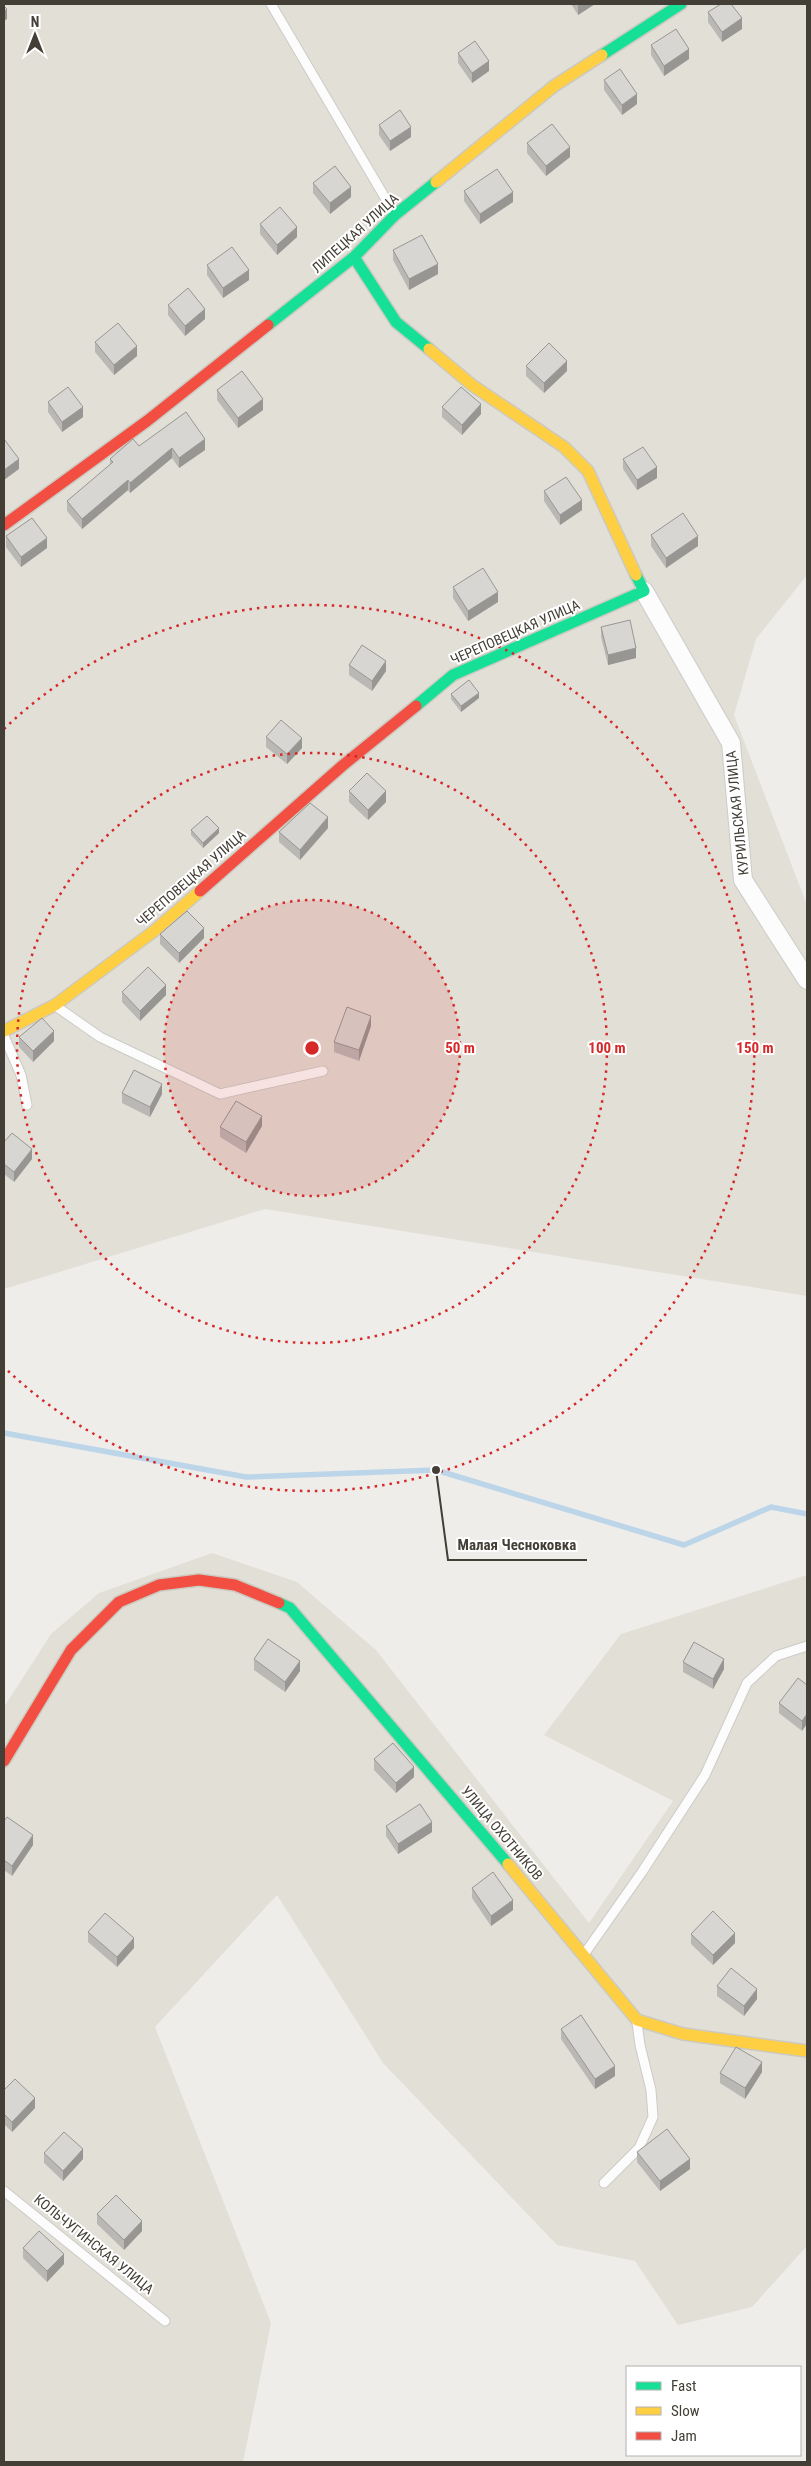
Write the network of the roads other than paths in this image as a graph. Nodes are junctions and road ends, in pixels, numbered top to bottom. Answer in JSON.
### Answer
{"nodes":[{"id":1,"x":272,"y":4,"type":"edge"},
{"id":2,"x":681,"y":4,"type":"edge"},
{"id":3,"x":395,"y":215,"type":"junction"},
{"id":4,"x":354,"y":257,"type":"junction"},
{"id":5,"x":4,"y":524,"type":"edge"},
{"id":6,"x":644,"y":591,"type":"junction"},
{"id":7,"x":807,"y":980,"type":"edge"},
{"id":8,"x":55,"y":1005,"type":"junction"},
{"id":9,"x":4,"y":1031,"type":"edge"},
{"id":10,"x":4,"y":1036,"type":"edge"},
{"id":11,"x":322,"y":1071,"type":"dead end"},
{"id":12,"x":27,"y":1105,"type":"dead end"},
{"id":13,"x":807,"y":1646,"type":"edge"},
{"id":14,"x":4,"y":1761,"type":"edge"},
{"id":15,"x":584,"y":1954,"type":"junction"},
{"id":16,"x":637,"y":2020,"type":"junction"},
{"id":17,"x":807,"y":2051,"type":"edge"},
{"id":18,"x":604,"y":2183,"type":"dead end"},
{"id":19,"x":4,"y":2191,"type":"edge"},
{"id":20,"x":165,"y":2321,"type":"dead end"}],
"edges":[{"from":1,"to":3,"type":"lane"},
{"from":2,"to":3,"type":"street","name":"ЛИПЕЦКАЯ УЛИЦА"},
{"from":3,"to":4,"type":"street","name":"ЛИПЕЦКАЯ УЛИЦА"},
{"from":4,"to":5,"type":"street","name":"ЛИПЕЦКАЯ УЛИЦА"},
{"from":4,"to":6,"type":"street"},
{"from":6,"to":7,"type":"street","name":"КУРИЛЬСКАЯ УЛИЦА"},
{"from":6,"to":8,"type":"street","name":"ЧЕРЕПОВЕЦКАЯ УЛИЦА"},
{"from":8,"to":9,"type":"street","name":"ЧЕРЕПОВЕЦКАЯ УЛИЦА"},
{"from":8,"to":11,"type":"lane"},
{"from":10,"to":12,"type":"lane"},
{"from":13,"to":15,"type":"lane"},
{"from":14,"to":15,"type":"street","name":"УЛИЦА ОХОТНИКОВ"},
{"from":15,"to":16,"type":"street","name":"УЛИЦА ОХОТНИКОВ"},
{"from":16,"to":17,"type":"street"},
{"from":16,"to":18,"type":"lane"},
{"from":19,"to":20,"type":"lane","name":"КОЛЬЧУГИНСКАЯ УЛИЦА"}]}
